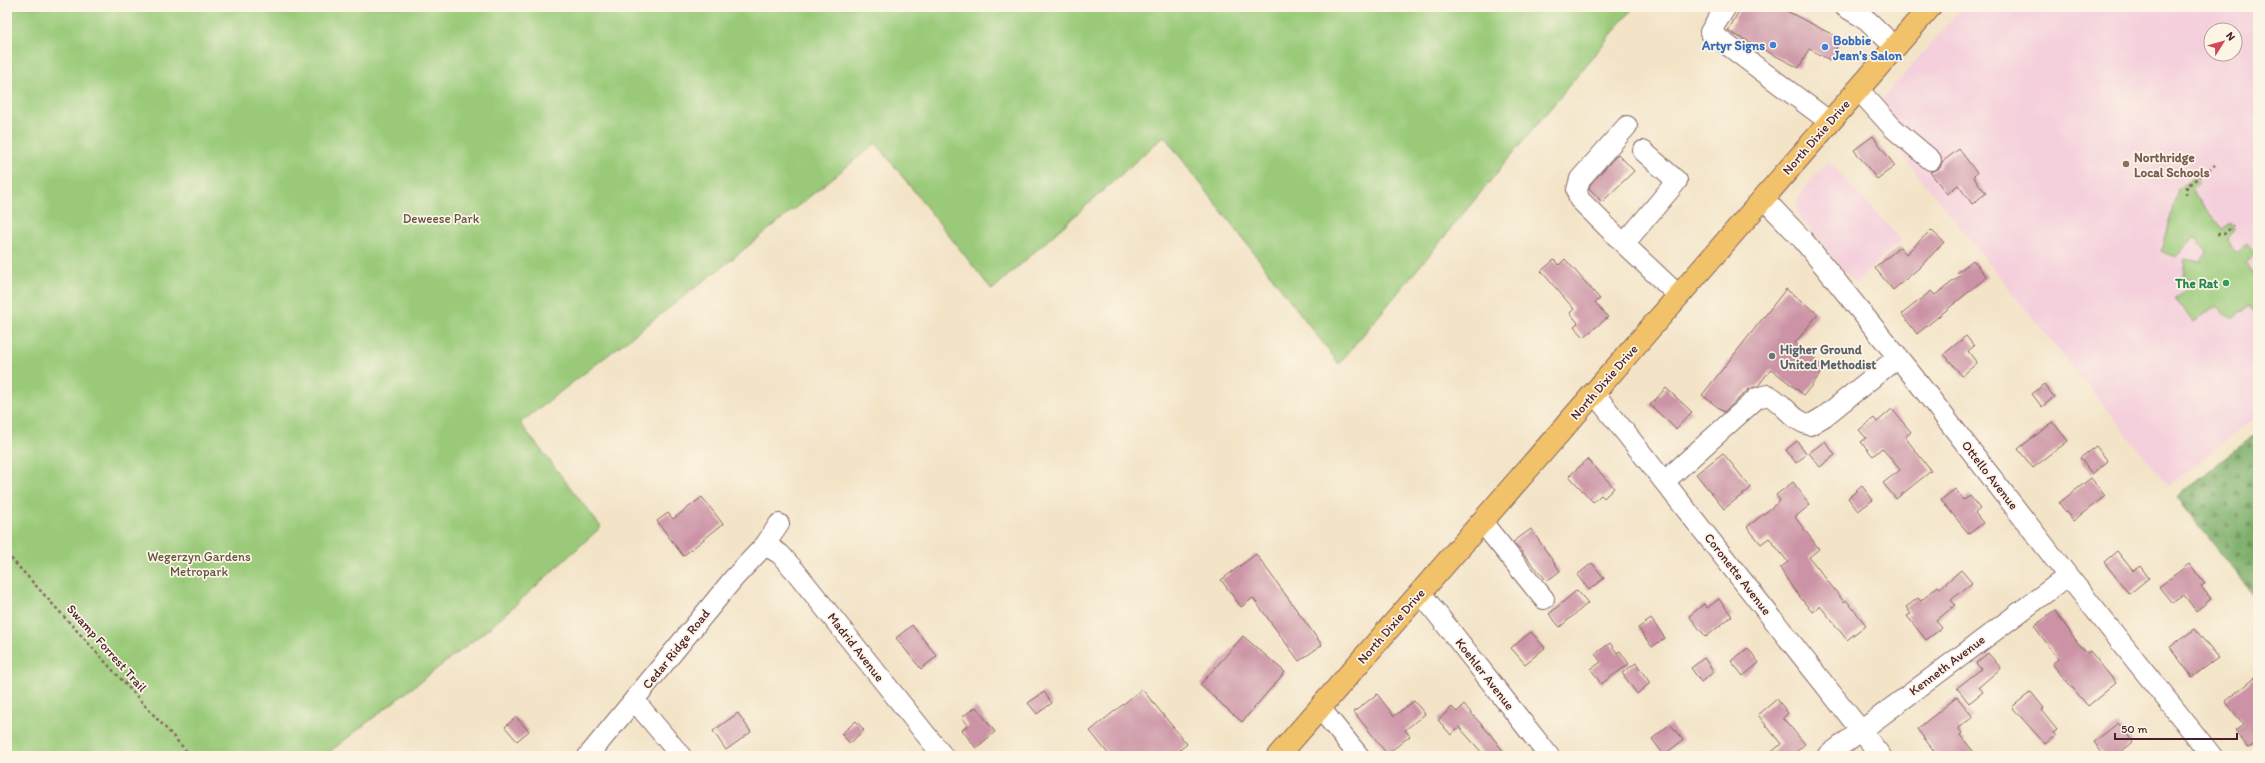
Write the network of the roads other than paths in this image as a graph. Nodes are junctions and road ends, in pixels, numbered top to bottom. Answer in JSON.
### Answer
{"nodes":[{"id":1,"x":1726,"y":7,"type":"edge"},
{"id":2,"x":1845,"y":7,"type":"edge"},
{"id":3,"x":1930,"y":7,"type":"edge"},
{"id":4,"x":1895,"y":46,"type":"junction"},
{"id":5,"x":1858,"y":89,"type":"junction"},
{"id":6,"x":1830,"y":122,"type":"junction"},
{"id":7,"x":1627,"y":126,"type":"dead end"},
{"id":8,"x":1643,"y":151,"type":"dead end"},
{"id":9,"x":1931,"y":160,"type":"dead end"},
{"id":10,"x":1763,"y":198,"type":"junction"},
{"id":11,"x":1624,"y":244,"type":"junction"},
{"id":12,"x":1678,"y":296,"type":"junction"},
{"id":13,"x":1898,"y":357,"type":"junction"},
{"id":14,"x":1594,"y":393,"type":"junction"},
{"id":15,"x":1665,"y":481,"type":"junction"},
{"id":16,"x":1482,"y":522,"type":"junction"},
{"id":17,"x":779,"y":524,"type":"dead end"},
{"id":18,"x":765,"y":545,"type":"junction"},
{"id":19,"x":2068,"y":576,"type":"junction"},
{"id":20,"x":1420,"y":592,"type":"junction"},
{"id":21,"x":1544,"y":599,"type":"dead end"},
{"id":22,"x":634,"y":700,"type":"junction"},
{"id":23,"x":1320,"y":708,"type":"junction"},
{"id":24,"x":1860,"y":730,"type":"junction"},
{"id":25,"x":588,"y":756,"type":"edge"},
{"id":26,"x":681,"y":756,"type":"edge"},
{"id":27,"x":943,"y":756,"type":"edge"},
{"id":28,"x":1278,"y":756,"type":"edge"},
{"id":29,"x":1359,"y":756,"type":"edge"},
{"id":30,"x":1549,"y":756,"type":"edge"},
{"id":31,"x":1827,"y":756,"type":"edge"},
{"id":32,"x":1881,"y":756,"type":"edge"},
{"id":33,"x":2212,"y":756,"type":"edge"}],
"edges":[{"from":1,"to":6,"type":"street"},
{"from":2,"to":4,"type":"street"},
{"from":3,"to":4,"type":"main road","name":"North Dixie Drive"},
{"from":4,"to":5,"type":"main road","name":"North Dixie Drive"},
{"from":5,"to":6,"type":"main road","name":"North Dixie Drive"},
{"from":5,"to":9,"type":"street"},
{"from":6,"to":10,"type":"main road","name":"North Dixie Drive"},
{"from":7,"to":11,"type":"street"},
{"from":8,"to":11,"type":"street"},
{"from":10,"to":12,"type":"main road","name":"North Dixie Drive"},
{"from":10,"to":13,"type":"street","name":"Ottello Avenue"},
{"from":11,"to":12,"type":"street"},
{"from":12,"to":14,"type":"main road","name":"North Dixie Drive"},
{"from":13,"to":15,"type":"street"},
{"from":13,"to":19,"type":"street","name":"Ottello Avenue"},
{"from":14,"to":15,"type":"street","name":"Coronette Avenue"},
{"from":14,"to":16,"type":"main road","name":"North Dixie Drive"},
{"from":15,"to":24,"type":"street","name":"Coronette Avenue"},
{"from":16,"to":20,"type":"main road","name":"North Dixie Drive"},
{"from":16,"to":21,"type":"street"},
{"from":17,"to":18,"type":"street","name":"Cedar Ridge Road"},
{"from":18,"to":22,"type":"street","name":"Cedar Ridge Road"},
{"from":18,"to":27,"type":"street","name":"Madrid Avenue"},
{"from":19,"to":24,"type":"street","name":"Kenneth Avenue"},
{"from":19,"to":33,"type":"street","name":"Ottello Avenue"},
{"from":20,"to":23,"type":"main road","name":"North Dixie Drive"},
{"from":20,"to":30,"type":"street","name":"Koehler Avenue"},
{"from":22,"to":25,"type":"street","name":"Cedar Ridge Road"},
{"from":22,"to":26,"type":"street"},
{"from":23,"to":28,"type":"main road","name":"North Dixie Drive"},
{"from":23,"to":29,"type":"street"},
{"from":24,"to":31,"type":"street","name":"Kenneth Avenue"},
{"from":24,"to":32,"type":"street","name":"Coronette Avenue"}]}
